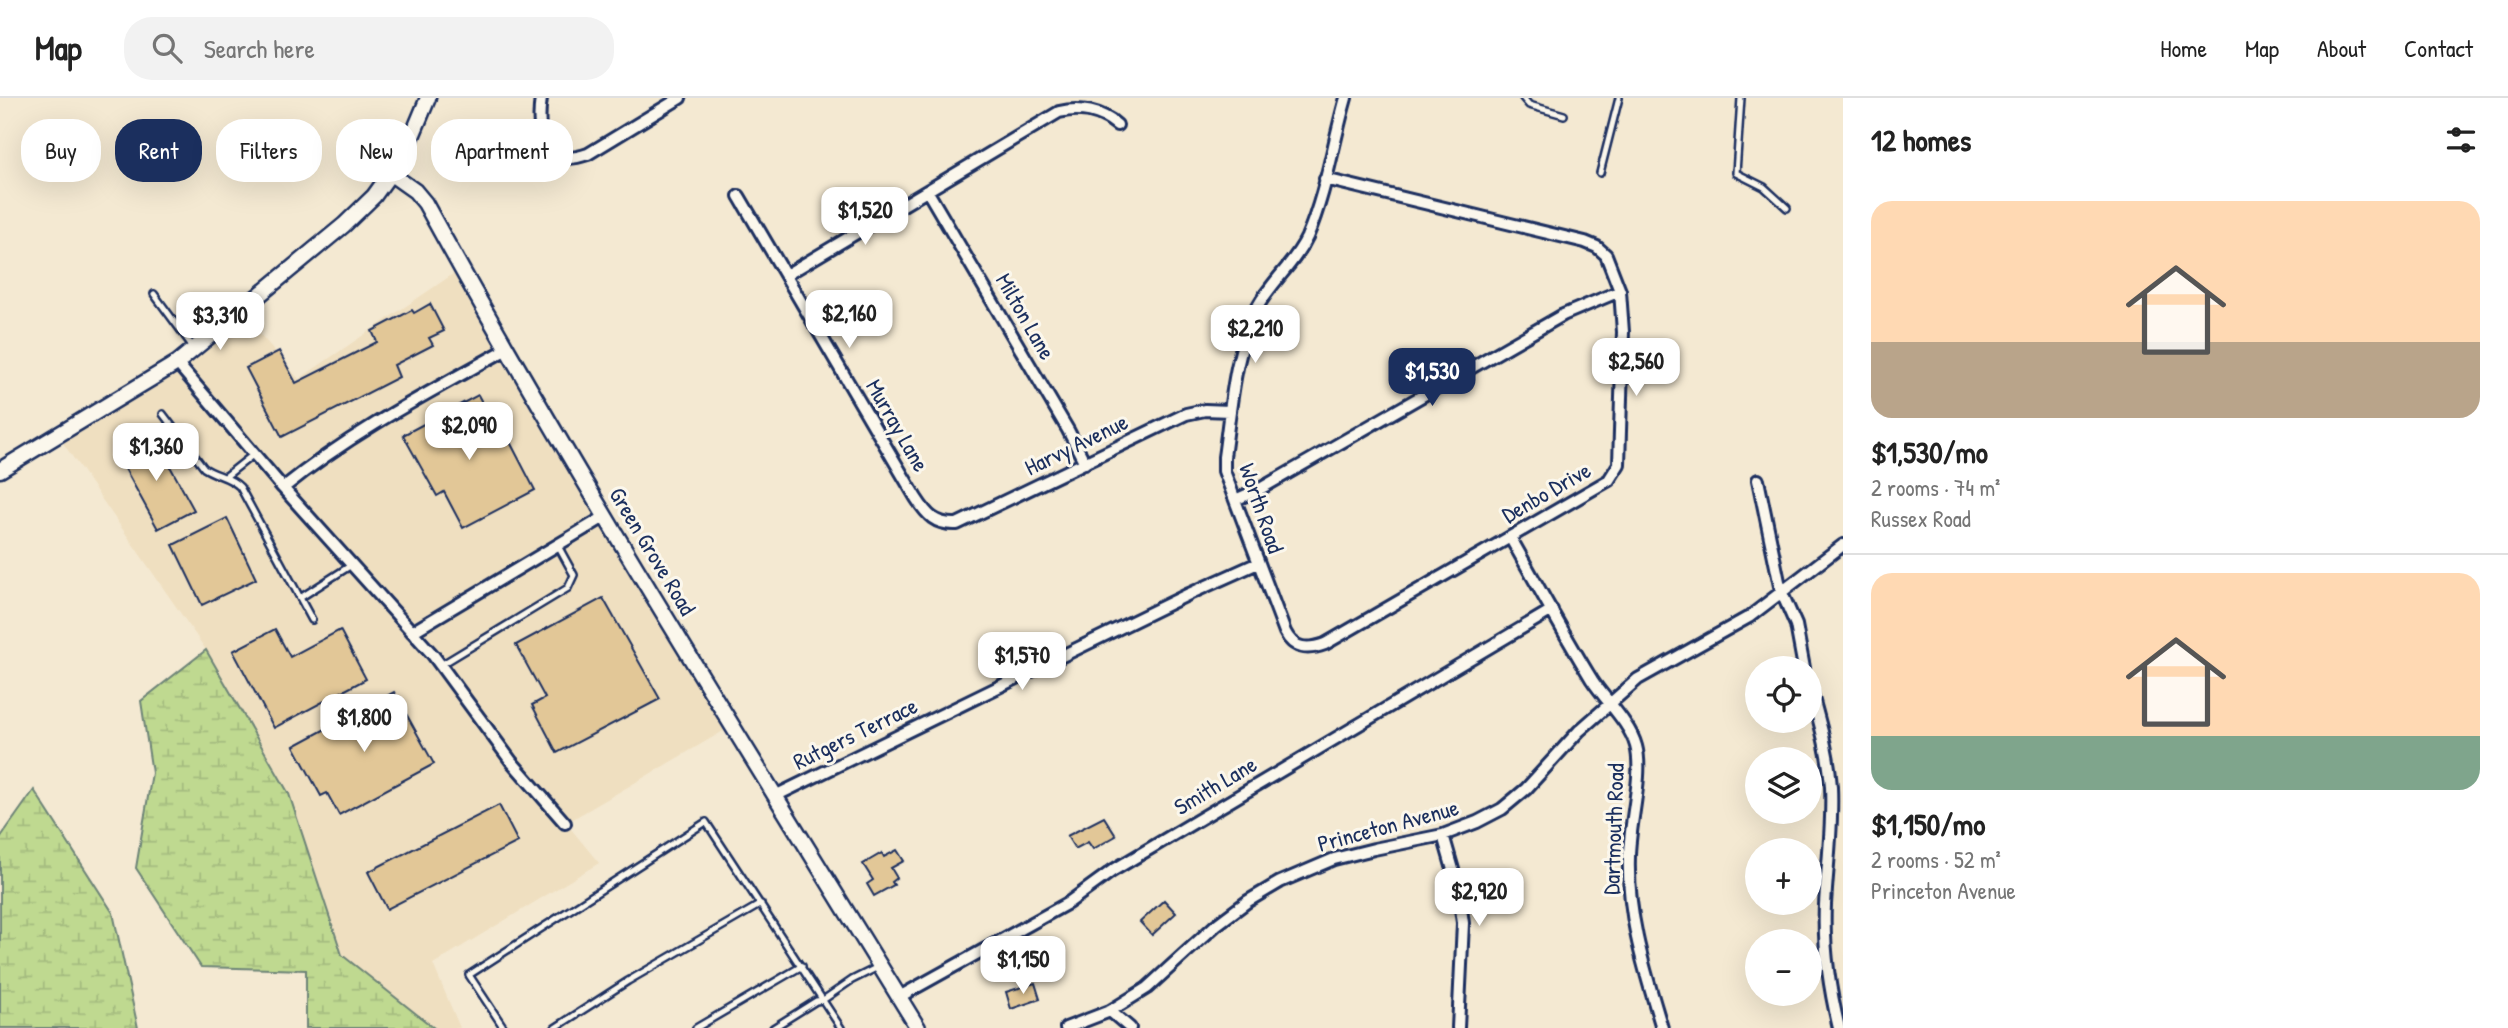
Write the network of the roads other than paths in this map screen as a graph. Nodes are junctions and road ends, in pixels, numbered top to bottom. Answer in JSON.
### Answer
{"nodes":[{"id":1,"x":428,"y":98,"type":"edge"},
{"id":2,"x":541,"y":98,"type":"edge"},
{"id":3,"x":680,"y":98,"type":"edge"},
{"id":4,"x":1346,"y":98,"type":"edge"},
{"id":5,"x":1523,"y":98,"type":"edge"},
{"id":6,"x":1619,"y":98,"type":"edge"},
{"id":7,"x":1741,"y":98,"type":"edge"},
{"id":8,"x":1564,"y":115,"type":"dead end"},
{"id":9,"x":1117,"y":125,"type":"dead end"},
{"id":10,"x":417,"y":129,"type":"edge"},
{"id":11,"x":1600,"y":173,"type":"dead end"},
{"id":12,"x":1325,"y":179,"type":"junction"},
{"id":13,"x":384,"y":182,"type":"edge"},
{"id":14,"x":402,"y":182,"type":"edge"},
{"id":15,"x":928,"y":192,"type":"junction"},
{"id":16,"x":739,"y":196,"type":"dead end"},
{"id":17,"x":1787,"y":208,"type":"dead end"},
{"id":18,"x":786,"y":275,"type":"junction"},
{"id":19,"x":1620,"y":291,"type":"junction"},
{"id":20,"x":155,"y":294,"type":"dead end"},
{"id":21,"x":507,"y":349,"type":"junction"},
{"id":22,"x":194,"y":350,"type":"junction"},
{"id":23,"x":177,"y":363,"type":"junction"},
{"id":24,"x":1230,"y":411,"type":"junction"},
{"id":25,"x":163,"y":414,"type":"dead end"},
{"id":26,"x":254,"y":454,"type":"junction"},
{"id":27,"x":1085,"y":463,"type":"junction"},
{"id":28,"x":0,"y":470,"type":"edge"},
{"id":29,"x":225,"y":477,"type":"junction"},
{"id":30,"x":1758,"y":480,"type":"dead end"},
{"id":31,"x":283,"y":488,"type":"junction"},
{"id":32,"x":1235,"y":500,"type":"junction"},
{"id":33,"x":606,"y":516,"type":"junction"},
{"id":34,"x":942,"y":524,"type":"joint"},
{"id":35,"x":1510,"y":537,"type":"junction"},
{"id":36,"x":1843,"y":545,"type":"edge"},
{"id":37,"x":558,"y":546,"type":"junction"},
{"id":38,"x":353,"y":564,"type":"junction"},
{"id":39,"x":1258,"y":564,"type":"junction"},
{"id":40,"x":1781,"y":591,"type":"junction"},
{"id":41,"x":300,"y":598,"type":"junction"},
{"id":42,"x":1552,"y":610,"type":"junction"},
{"id":43,"x":312,"y":620,"type":"dead end"},
{"id":44,"x":412,"y":632,"type":"junction"},
{"id":45,"x":1304,"y":648,"type":"joint"},
{"id":46,"x":1802,"y":656,"type":"edge"},
{"id":47,"x":441,"y":665,"type":"junction"},
{"id":48,"x":1610,"y":706,"type":"junction"},
{"id":49,"x":1822,"y":732,"type":"edge"},
{"id":50,"x":775,"y":796,"type":"junction"},
{"id":51,"x":565,"y":823,"type":"dead end"},
{"id":52,"x":1443,"y":835,"type":"junction"},
{"id":53,"x":761,"y":904,"type":"junction"},
{"id":54,"x":880,"y":966,"type":"junction"},
{"id":55,"x":802,"y":967,"type":"junction"},
{"id":56,"x":899,"y":997,"type":"junction"},
{"id":57,"x":823,"y":999,"type":"junction"},
{"id":58,"x":1110,"y":1011,"type":"junction"},
{"id":59,"x":776,"y":1027,"type":"edge"},
{"id":60,"x":504,"y":1028,"type":"edge"},
{"id":61,"x":555,"y":1028,"type":"edge"},
{"id":62,"x":696,"y":1028,"type":"edge"},
{"id":63,"x":841,"y":1028,"type":"edge"},
{"id":64,"x":918,"y":1028,"type":"edge"},
{"id":65,"x":1066,"y":1028,"type":"edge"},
{"id":66,"x":1130,"y":1028,"type":"edge"},
{"id":67,"x":1458,"y":1028,"type":"edge"},
{"id":68,"x":1662,"y":1028,"type":"edge"},
{"id":69,"x":1839,"y":1028,"type":"edge"}],
"edges":[{"from":1,"to":10,"type":"street"},
{"from":2,"to":3,"type":"street"},
{"from":4,"to":12,"type":"street","name":"Worth Road"},
{"from":5,"to":8,"type":"lane"},
{"from":6,"to":11,"type":"lane"},
{"from":7,"to":17,"type":"lane"},
{"from":9,"to":15,"type":"street"},
{"from":12,"to":19,"type":"street","name":"Denbo Drive"},
{"from":12,"to":24,"type":"street","name":"Worth Road"},
{"from":13,"to":22,"type":"street"},
{"from":14,"to":21,"type":"street","name":"Green Grove Road"},
{"from":15,"to":18,"type":"street"},
{"from":15,"to":27,"type":"street","name":"Milton Lane"},
{"from":16,"to":18,"type":"street","name":"Murray Lane"},
{"from":18,"to":34,"type":"street","name":"Murray Lane"},
{"from":19,"to":32,"type":"street"},
{"from":19,"to":35,"type":"street","name":"Denbo Drive"},
{"from":20,"to":22,"type":"lane"},
{"from":21,"to":31,"type":"street"},
{"from":21,"to":33,"type":"street","name":"Green Grove Road"},
{"from":22,"to":23,"type":"street"},
{"from":23,"to":26,"type":"street"},
{"from":23,"to":28,"type":"street"},
{"from":24,"to":27,"type":"street","name":"Harvy Avenue"},
{"from":24,"to":32,"type":"street","name":"Worth Road"},
{"from":25,"to":29,"type":"lane"},
{"from":26,"to":29,"type":"lane"},
{"from":26,"to":31,"type":"street"},
{"from":27,"to":34,"type":"street","name":"Harvy Avenue"},
{"from":29,"to":41,"type":"lane"},
{"from":30,"to":40,"type":"street"},
{"from":31,"to":38,"type":"street"},
{"from":32,"to":39,"type":"street","name":"Worth Road"},
{"from":33,"to":37,"type":"street"},
{"from":33,"to":50,"type":"street","name":"Green Grove Road"},
{"from":35,"to":42,"type":"street","name":"Dartmouth Road"},
{"from":35,"to":45,"type":"street","name":"Denbo Drive"},
{"from":36,"to":40,"type":"street","name":"Princeton Avenue"},
{"from":37,"to":44,"type":"street"},
{"from":37,"to":47,"type":"lane"},
{"from":38,"to":41,"type":"lane"},
{"from":38,"to":44,"type":"street"},
{"from":39,"to":45,"type":"street","name":"Worth Road"},
{"from":39,"to":50,"type":"street","name":"Rutgers Terrace"},
{"from":40,"to":46,"type":"street"},
{"from":40,"to":48,"type":"street","name":"Princeton Avenue"},
{"from":41,"to":43,"type":"lane"},
{"from":42,"to":48,"type":"street","name":"Dartmouth Road"},
{"from":42,"to":56,"type":"street","name":"Smith Lane"},
{"from":44,"to":47,"type":"street"},
{"from":47,"to":51,"type":"street"},
{"from":48,"to":52,"type":"street","name":"Princeton Avenue"},
{"from":48,"to":68,"type":"street","name":"Dartmouth Road"},
{"from":49,"to":69,"type":"street"},
{"from":50,"to":54,"type":"street","name":"Green Grove Road"},
{"from":52,"to":58,"type":"street","name":"Princeton Avenue"},
{"from":52,"to":67,"type":"street"},
{"from":53,"to":55,"type":"lane"},
{"from":53,"to":60,"type":"lane"},
{"from":53,"to":61,"type":"lane"},
{"from":54,"to":56,"type":"street","name":"Green Grove Road"},
{"from":54,"to":57,"type":"lane"},
{"from":55,"to":57,"type":"lane"},
{"from":55,"to":62,"type":"lane"},
{"from":56,"to":64,"type":"street","name":"Green Grove Road"},
{"from":57,"to":59,"type":"lane"},
{"from":57,"to":63,"type":"lane"},
{"from":58,"to":65,"type":"street","name":"Princeton Avenue"},
{"from":58,"to":66,"type":"street"}]}
